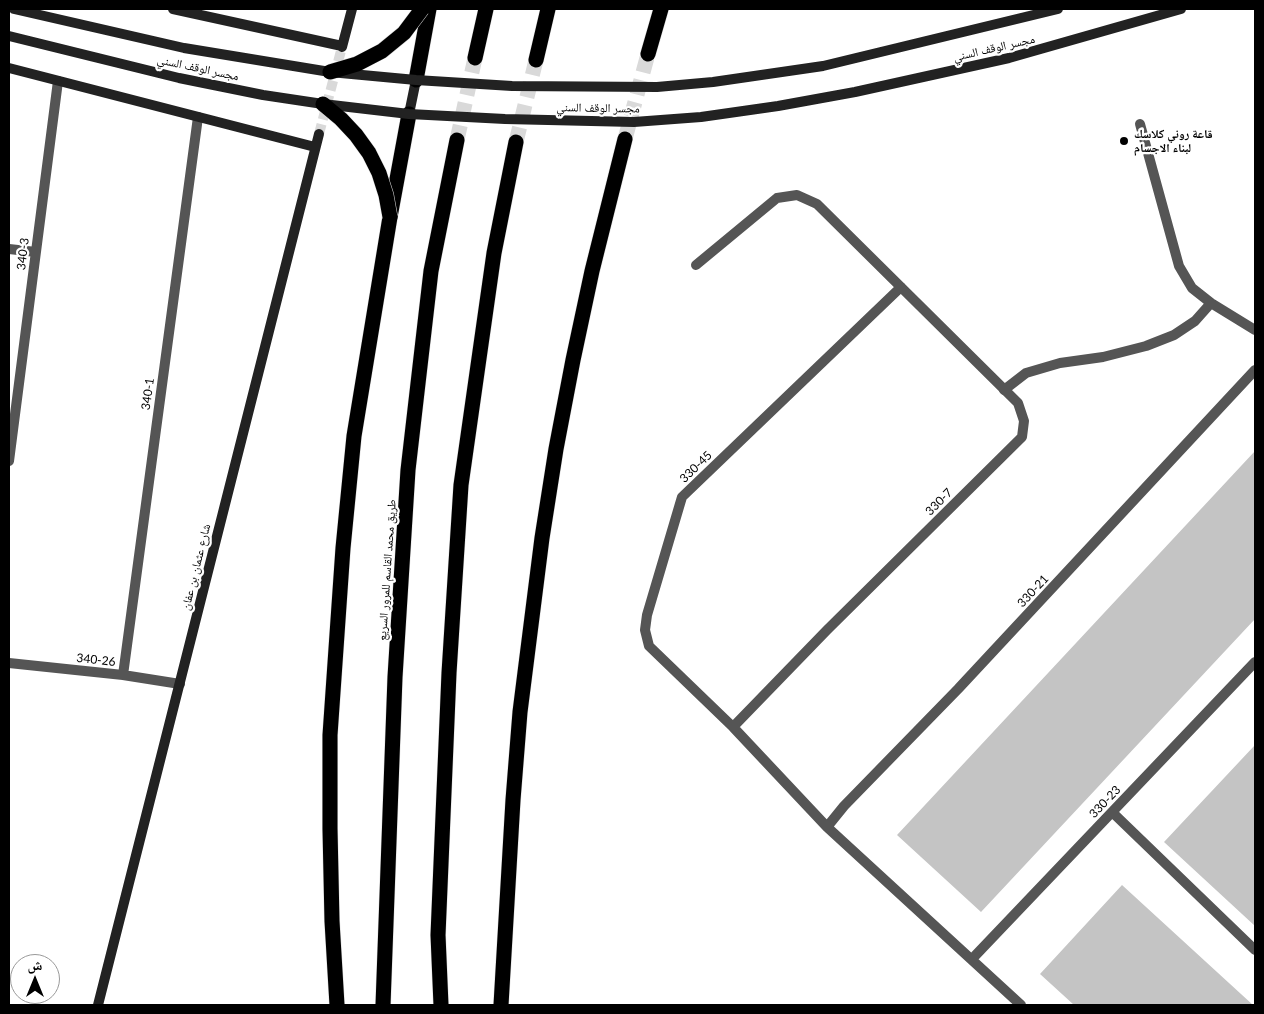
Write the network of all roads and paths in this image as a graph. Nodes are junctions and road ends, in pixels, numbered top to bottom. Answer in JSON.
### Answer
{"nodes":[{"id":1,"x":14,"y":9,"type":"edge"},
{"id":2,"x":173,"y":9,"type":"edge"},
{"id":3,"x":352,"y":9,"type":"edge"},
{"id":4,"x":422,"y":9,"type":"edge"},
{"id":5,"x":429,"y":9,"type":"edge"},
{"id":6,"x":486,"y":9,"type":"edge"},
{"id":7,"x":548,"y":9,"type":"edge"},
{"id":8,"x":662,"y":9,"type":"edge"},
{"id":9,"x":1058,"y":9,"type":"edge"},
{"id":10,"x":1181,"y":9,"type":"edge"},
{"id":11,"x":9,"y":36,"type":"edge"},
{"id":12,"x":648,"y":54,"type":"tunnel mouth"},
{"id":13,"x":475,"y":58,"type":"tunnel mouth"},
{"id":14,"x":536,"y":60,"type":"tunnel mouth"},
{"id":15,"x":9,"y":68,"type":"edge"},
{"id":16,"x":330,"y":72,"type":"junction"},
{"id":17,"x":58,"y":80,"type":"junction"},
{"id":18,"x":416,"y":80,"type":"junction"},
{"id":19,"x":323,"y":104,"type":"junction"},
{"id":20,"x":409,"y":114,"type":"junction"},
{"id":21,"x":198,"y":116,"type":"junction"},
{"id":22,"x":1140,"y":124,"type":"dead end"},
{"id":23,"x":319,"y":134,"type":"tunnel mouth"},
{"id":24,"x":625,"y":139,"type":"tunnel mouth"},
{"id":25,"x":457,"y":140,"type":"tunnel mouth"},
{"id":26,"x":516,"y":142,"type":"tunnel mouth"},
{"id":27,"x":315,"y":147,"type":"junction"},
{"id":28,"x":390,"y":217,"type":"junction"},
{"id":29,"x":9,"y":249,"type":"edge"},
{"id":30,"x":36,"y":252,"type":"junction"},
{"id":31,"x":696,"y":265,"type":"dead end"},
{"id":32,"x":900,"y":287,"type":"junction"},
{"id":33,"x":1211,"y":303,"type":"junction"},
{"id":34,"x":1255,"y":330,"type":"edge"},
{"id":35,"x":1255,"y":370,"type":"edge"},
{"id":36,"x":1004,"y":390,"type":"junction"},
{"id":37,"x":9,"y":461,"type":"edge"},
{"id":38,"x":1255,"y":662,"type":"edge"},
{"id":39,"x":9,"y":663,"type":"edge"},
{"id":40,"x":123,"y":675,"type":"junction"},
{"id":41,"x":180,"y":684,"type":"junction"},
{"id":42,"x":733,"y":727,"type":"junction"},
{"id":43,"x":1112,"y":812,"type":"junction"},
{"id":44,"x":827,"y":827,"type":"junction"},
{"id":45,"x":1255,"y":950,"type":"edge"},
{"id":46,"x":972,"y":959,"type":"junction"},
{"id":47,"x":98,"y":1005,"type":"edge"},
{"id":48,"x":337,"y":1005,"type":"edge"},
{"id":49,"x":383,"y":1005,"type":"edge"},
{"id":50,"x":441,"y":1005,"type":"edge"},
{"id":51,"x":502,"y":1005,"type":"edge"},
{"id":52,"x":1021,"y":1005,"type":"edge"}],
"edges":[{"from":1,"to":16,"type":"street","name":"مجسر الوقف السني","bridge":true},
{"from":2,"to":3,"type":"street"},
{"from":4,"to":16,"type":"highway","bridge":true},
{"from":5,"to":18,"type":"highway"},
{"from":6,"to":13,"type":"highway"},
{"from":7,"to":14,"type":"highway"},
{"from":8,"to":12,"type":"highway"},
{"from":9,"to":18,"type":"street","name":"مجسر الوقف السني","bridge":true},
{"from":10,"to":20,"type":"street","name":"مجسر الوقف السني","bridge":true},
{"from":11,"to":19,"type":"street","name":"مجسر الوقف السني","bridge":true},
{"from":15,"to":17,"type":"street"},
{"from":16,"to":18,"type":"street","name":"مجسر الوقف السني","bridge":true},
{"from":17,"to":21,"type":"street"},
{"from":17,"to":30,"type":"street","name":"340-3"},
{"from":18,"to":20,"type":"street"},
{"from":19,"to":20,"type":"street","name":"مجسر الوقف السني","bridge":true},
{"from":19,"to":28,"type":"highway","bridge":true},
{"from":20,"to":28,"type":"highway","bridge":true},
{"from":21,"to":27,"type":"street"},
{"from":21,"to":40,"type":"street","name":"340-1"},
{"from":22,"to":33,"type":"street"},
{"from":23,"to":27,"type":"street","name":"شارع عثمان بن عفان"},
{"from":24,"to":51,"type":"highway"},
{"from":25,"to":49,"type":"highway","name":"طريق محمد القاسم للمرور السريع"},
{"from":26,"to":50,"type":"highway"},
{"from":27,"to":41,"type":"street","name":"شارع عثمان بن عفان"},
{"from":28,"to":48,"type":"highway"},
{"from":29,"to":30,"type":"street"},
{"from":30,"to":37,"type":"street","name":"340-3"},
{"from":31,"to":32,"type":"street","name":"330-7"},
{"from":32,"to":36,"type":"street","name":"330-7"},
{"from":32,"to":42,"type":"street","name":"330-45"},
{"from":33,"to":34,"type":"street"},
{"from":33,"to":36,"type":"street"},
{"from":35,"to":44,"type":"street","name":"330-21"},
{"from":36,"to":42,"type":"street","name":"330-7"},
{"from":38,"to":43,"type":"street","name":"330-23"},
{"from":39,"to":40,"type":"street","name":"340-26"},
{"from":40,"to":41,"type":"street","name":"340-26"},
{"from":41,"to":47,"type":"street","name":"شارع عثمان بن عفان"},
{"from":42,"to":44,"type":"street","name":"330-45"},
{"from":43,"to":45,"type":"street"},
{"from":43,"to":46,"type":"street","name":"330-23"},
{"from":44,"to":46,"type":"street","name":"330-45"},
{"from":46,"to":52,"type":"street","name":"330-45"}]}
